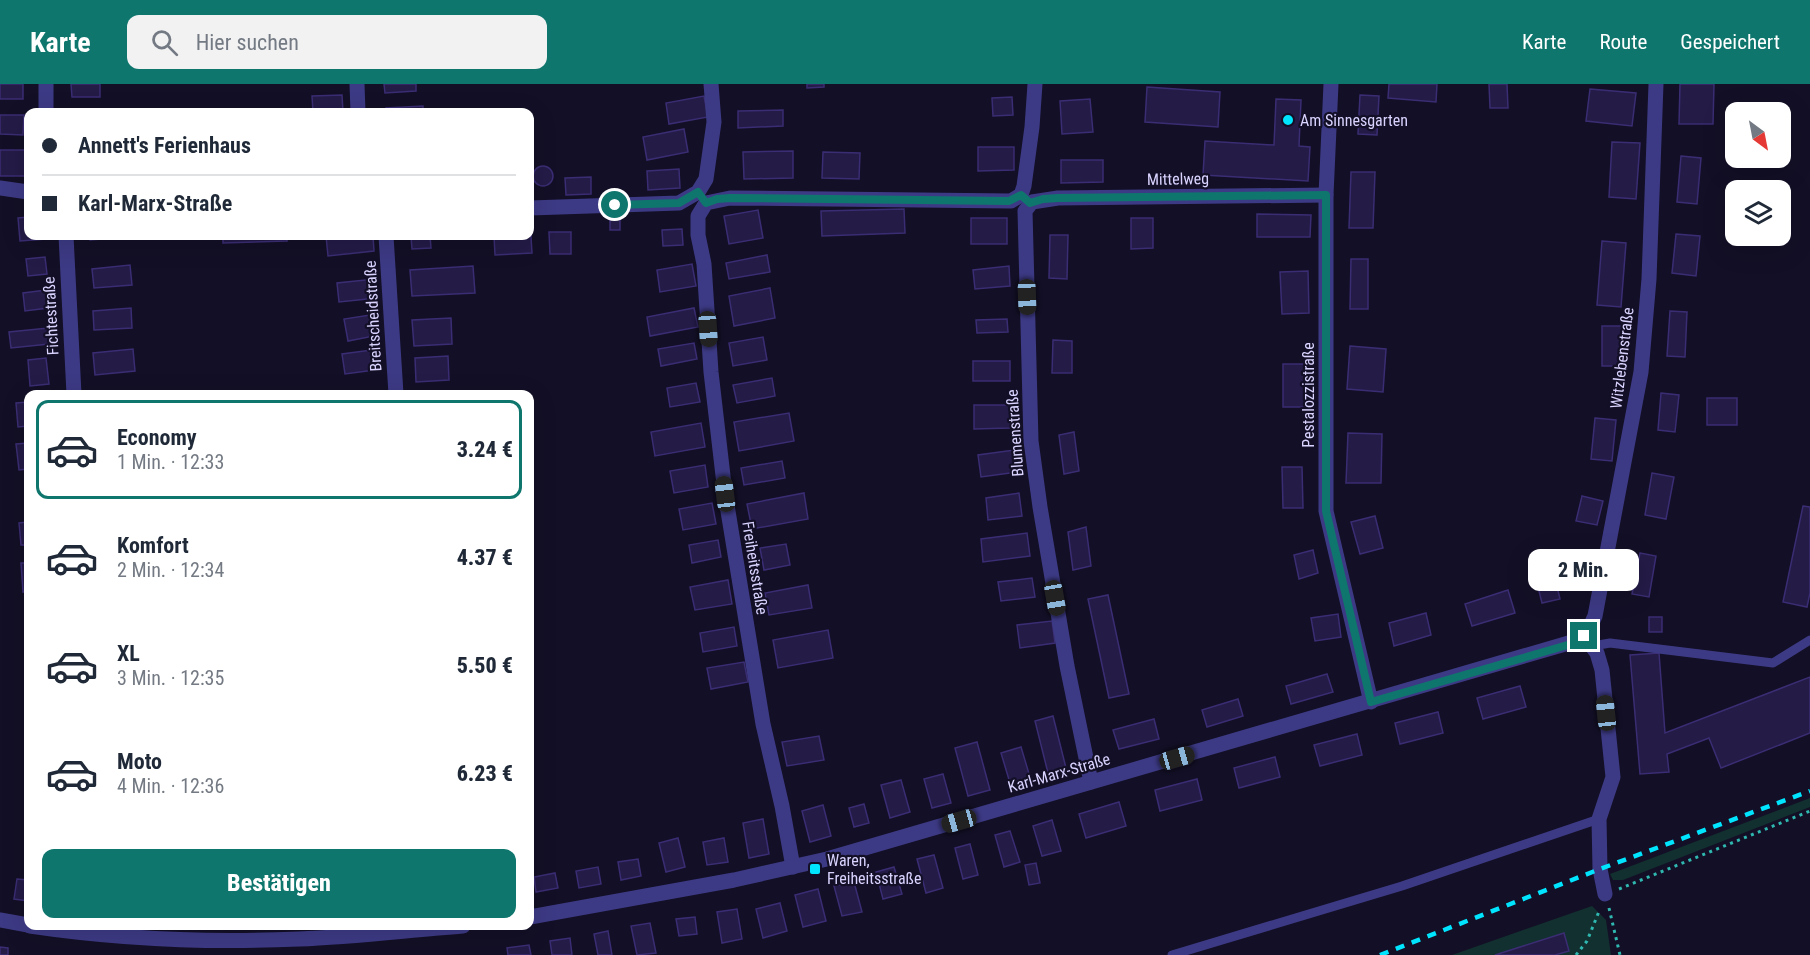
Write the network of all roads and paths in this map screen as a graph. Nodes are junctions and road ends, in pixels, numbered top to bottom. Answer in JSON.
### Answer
{"nodes":[{"id":1,"x":45,"y":84,"type":"edge"},
{"id":2,"x":357,"y":84,"type":"edge"},
{"id":3,"x":711,"y":84,"type":"edge"},
{"id":4,"x":1035,"y":84,"type":"edge"},
{"id":5,"x":1331,"y":84,"type":"edge"},
{"id":6,"x":1656,"y":84,"type":"edge"},
{"id":7,"x":46,"y":108,"type":"edge"},
{"id":8,"x":358,"y":108,"type":"edge"},
{"id":9,"x":0,"y":188,"type":"edge"},
{"id":10,"x":24,"y":191,"type":"edge"},
{"id":11,"x":1326,"y":195,"type":"junction"},
{"id":12,"x":702,"y":197,"type":"junction"},
{"id":13,"x":1026,"y":199,"type":"junction"},
{"id":14,"x":534,"y":208,"type":"edge"},
{"id":15,"x":66,"y":240,"type":"edge"},
{"id":16,"x":387,"y":240,"type":"edge"},
{"id":17,"x":74,"y":390,"type":"edge"},
{"id":18,"x":396,"y":390,"type":"edge"},
{"id":19,"x":1589,"y":638,"type":"junction"},
{"id":20,"x":1810,"y":640,"type":"edge"},
{"id":21,"x":1371,"y":702,"type":"junction"},
{"id":22,"x":1091,"y":782,"type":"junction"},
{"id":23,"x":1810,"y":811,"type":"edge"},
{"id":24,"x":1599,"y":819,"type":"junction"},
{"id":25,"x":793,"y":867,"type":"junction"},
{"id":26,"x":1605,"y":894,"type":"junction"},
{"id":27,"x":534,"y":916,"type":"edge"},
{"id":28,"x":0,"y":920,"type":"edge"},
{"id":29,"x":24,"y":924,"type":"edge"},
{"id":30,"x":101,"y":930,"type":"edge"},
{"id":31,"x":396,"y":930,"type":"edge"},
{"id":32,"x":1172,"y":955,"type":"edge"},
{"id":33,"x":1576,"y":955,"type":"edge"},
{"id":34,"x":1620,"y":955,"type":"edge"}],
"edges":[{"from":1,"to":7,"type":"street"},
{"from":2,"to":8,"type":"street"},
{"from":3,"to":12,"type":"street","name":"Freiheitsstraße"},
{"from":4,"to":13,"type":"street","name":"Blumenstraße"},
{"from":5,"to":11,"type":"street","name":"Pestalozzistraße"},
{"from":6,"to":19,"type":"street","name":"Witzlebenstraße"},
{"from":9,"to":10,"type":"street"},
{"from":11,"to":13,"type":"street","name":"Mittelweg"},
{"from":11,"to":21,"type":"street","name":"Pestalozzistraße"},
{"from":12,"to":13,"type":"street"},
{"from":12,"to":14,"type":"street"},
{"from":12,"to":25,"type":"street","name":"Freiheitsstraße"},
{"from":13,"to":22,"type":"street","name":"Blumenstraße"},
{"from":15,"to":17,"type":"street","name":"Fichtestraße"},
{"from":16,"to":18,"type":"street","name":"Breitscheidstraße"},
{"from":19,"to":20,"type":"lane"},
{"from":19,"to":21,"type":"street","name":"Karl-Marx-Straße"},
{"from":19,"to":24,"type":"street"},
{"from":21,"to":22,"type":"street","name":"Karl-Marx-Straße"},
{"from":22,"to":25,"type":"street","name":"Karl-Marx-Straße"},
{"from":23,"to":26,"type":"path"},
{"from":24,"to":26,"type":"street"},
{"from":24,"to":32,"type":"lane"},
{"from":25,"to":27,"type":"street","name":"Karl-Marx-Straße"},
{"from":26,"to":33,"type":"path"},
{"from":26,"to":34,"type":"path"},
{"from":28,"to":29,"type":"street"},
{"from":30,"to":31,"type":"street"}]}
